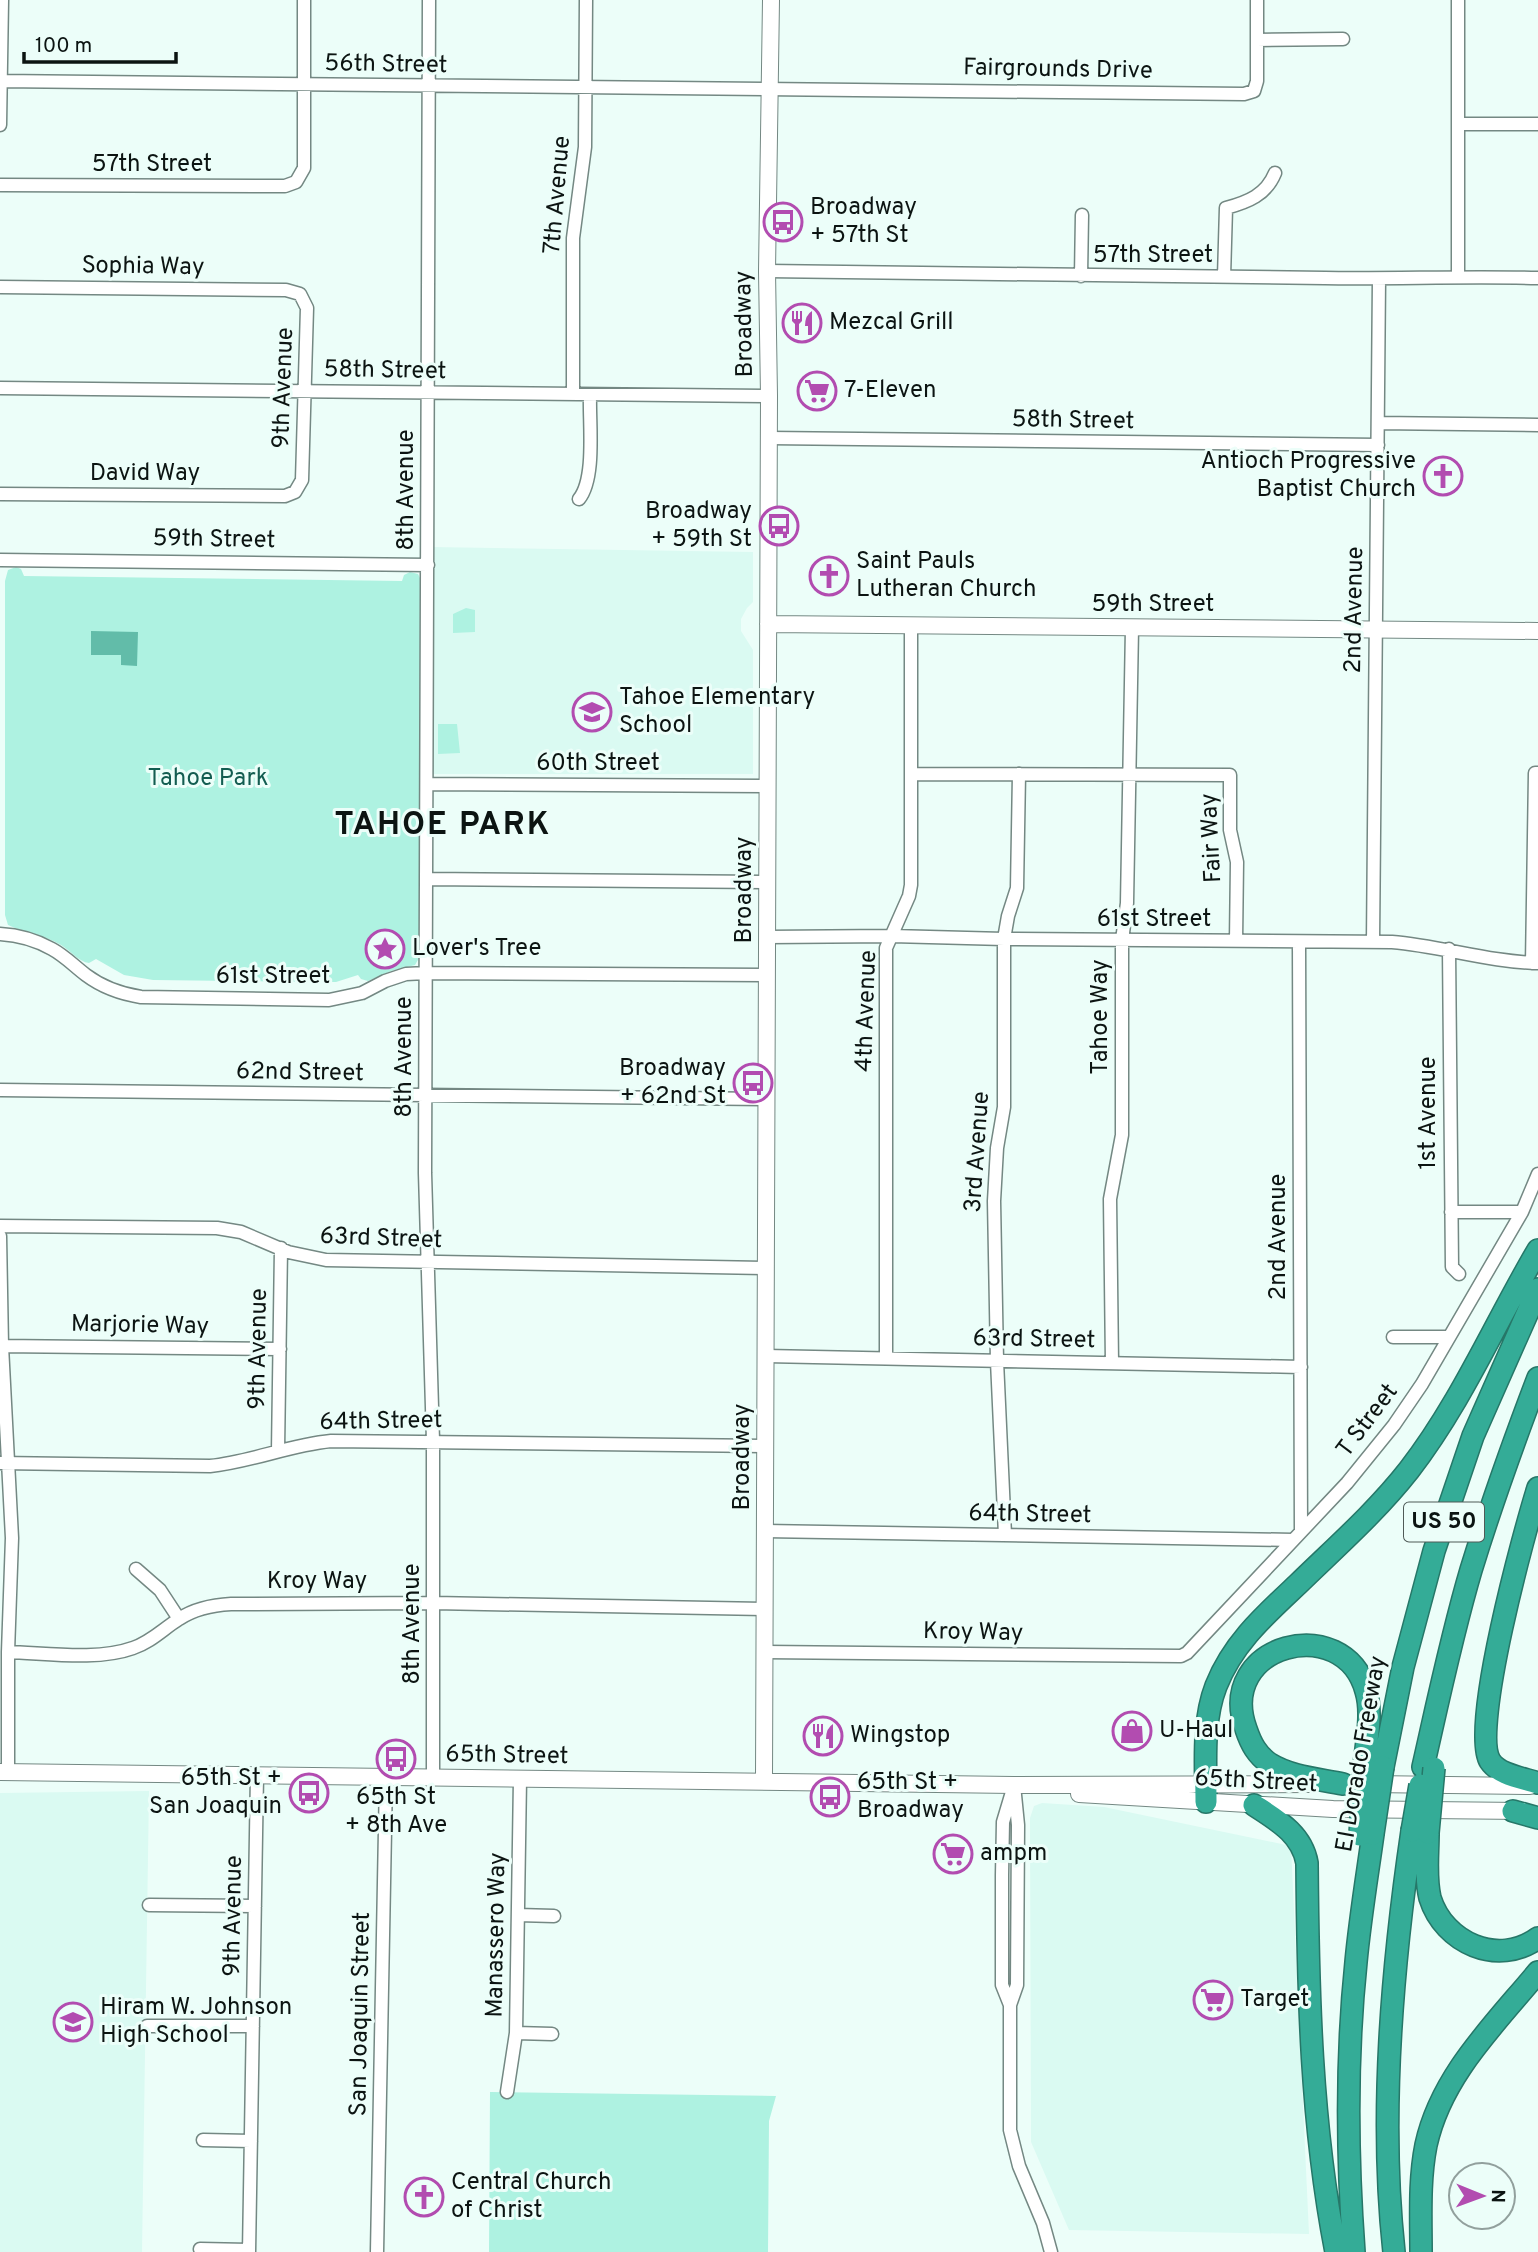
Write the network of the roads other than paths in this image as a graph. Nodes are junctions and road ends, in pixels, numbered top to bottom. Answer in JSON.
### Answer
{"nodes":[{"id":1,"x":2,"y":0,"type":"edge"},
{"id":2,"x":304,"y":0,"type":"edge"},
{"id":3,"x":429,"y":0,"type":"edge"},
{"id":4,"x":586,"y":0,"type":"edge"},
{"id":5,"x":771,"y":0,"type":"edge"},
{"id":6,"x":1257,"y":0,"type":"edge"},
{"id":7,"x":1458,"y":0,"type":"edge"},
{"id":8,"x":1343,"y":39,"type":"dead end"},
{"id":9,"x":1257,"y":40,"type":"junction"},
{"id":10,"x":0,"y":81,"type":"edge"},
{"id":11,"x":305,"y":85,"type":"junction"},
{"id":12,"x":586,"y":86,"type":"junction"},
{"id":13,"x":429,"y":87,"type":"junction"},
{"id":14,"x":771,"y":89,"type":"junction"},
{"id":15,"x":1458,"y":124,"type":"junction"},
{"id":16,"x":1538,"y":124,"type":"edge"},
{"id":17,"x":0,"y":125,"type":"edge"},
{"id":18,"x":1275,"y":173,"type":"dead end"},
{"id":19,"x":0,"y":184,"type":"edge"},
{"id":20,"x":1082,"y":215,"type":"dead end"},
{"id":21,"x":767,"y":271,"type":"junction"},
{"id":22,"x":1082,"y":276,"type":"junction"},
{"id":23,"x":1458,"y":276,"type":"junction"},
{"id":24,"x":1224,"y":277,"type":"junction"},
{"id":25,"x":1538,"y":278,"type":"edge"},
{"id":26,"x":1379,"y":279,"type":"junction"},
{"id":27,"x":0,"y":287,"type":"edge"},
{"id":28,"x":286,"y":290,"type":"joint"},
{"id":29,"x":0,"y":388,"type":"edge"},
{"id":30,"x":306,"y":392,"type":"junction"},
{"id":31,"x":427,"y":393,"type":"junction"},
{"id":32,"x":573,"y":393,"type":"junction"},
{"id":33,"x":590,"y":395,"type":"junction"},
{"id":34,"x":769,"y":396,"type":"junction"},
{"id":35,"x":1378,"y":423,"type":"junction"},
{"id":36,"x":1538,"y":425,"type":"edge"},
{"id":37,"x":769,"y":438,"type":"junction"},
{"id":38,"x":1378,"y":446,"type":"junction"},
{"id":39,"x":0,"y":494,"type":"edge"},
{"id":40,"x":290,"y":495,"type":"joint"},
{"id":41,"x":579,"y":499,"type":"dead end"},
{"id":42,"x":0,"y":560,"type":"edge"},
{"id":43,"x":428,"y":565,"type":"junction"},
{"id":44,"x":768,"y":624,"type":"junction"},
{"id":45,"x":911,"y":627,"type":"junction"},
{"id":46,"x":1132,"y":628,"type":"junction"},
{"id":47,"x":1376,"y":630,"type":"junction"},
{"id":48,"x":1538,"y":631,"type":"edge"},
{"id":49,"x":1536,"y":773,"type":"edge"},
{"id":50,"x":911,"y":774,"type":"junction"},
{"id":51,"x":1020,"y":774,"type":"junction"},
{"id":52,"x":1129,"y":774,"type":"junction"},
{"id":53,"x":428,"y":783,"type":"junction"},
{"id":54,"x":768,"y":786,"type":"junction"},
{"id":55,"x":427,"y":879,"type":"junction"},
{"id":56,"x":767,"y":882,"type":"junction"},
{"id":57,"x":0,"y":934,"type":"edge"},
{"id":58,"x":892,"y":936,"type":"junction"},
{"id":59,"x":767,"y":937,"type":"junction"},
{"id":60,"x":1004,"y":940,"type":"junction"},
{"id":61,"x":1122,"y":940,"type":"junction"},
{"id":62,"x":1236,"y":941,"type":"junction"},
{"id":63,"x":1299,"y":942,"type":"junction"},
{"id":64,"x":1373,"y":942,"type":"junction"},
{"id":65,"x":1449,"y":949,"type":"junction"},
{"id":66,"x":1535,"y":963,"type":"edge"},
{"id":67,"x":426,"y":973,"type":"junction"},
{"id":68,"x":767,"y":975,"type":"junction"},
{"id":69,"x":0,"y":1090,"type":"edge"},
{"id":70,"x":425,"y":1096,"type":"junction"},
{"id":71,"x":767,"y":1099,"type":"junction"},
{"id":72,"x":1538,"y":1174,"type":"edge"},
{"id":73,"x":1451,"y":1212,"type":"junction"},
{"id":74,"x":1522,"y":1212,"type":"junction"},
{"id":75,"x":0,"y":1226,"type":"edge"},
{"id":76,"x":0,"y":1236,"type":"edge"},
{"id":77,"x":281,"y":1248,"type":"junction"},
{"id":78,"x":1538,"y":1250,"type":"edge"},
{"id":79,"x":429,"y":1262,"type":"junction"},
{"id":80,"x":766,"y":1268,"type":"junction"},
{"id":81,"x":1459,"y":1274,"type":"dead end"},
{"id":82,"x":1538,"y":1289,"type":"edge"},
{"id":83,"x":1393,"y":1337,"type":"dead end"},
{"id":84,"x":1449,"y":1337,"type":"junction"},
{"id":85,"x":1,"y":1346,"type":"edge"},
{"id":86,"x":280,"y":1349,"type":"junction"},
{"id":87,"x":766,"y":1356,"type":"junction"},
{"id":88,"x":886,"y":1359,"type":"junction"},
{"id":89,"x":997,"y":1360,"type":"junction"},
{"id":90,"x":1112,"y":1363,"type":"junction"},
{"id":91,"x":1301,"y":1367,"type":"junction"},
{"id":92,"x":1538,"y":1378,"type":"edge"},
{"id":93,"x":433,"y":1441,"type":"junction"},
{"id":94,"x":766,"y":1446,"type":"junction"},
{"id":95,"x":278,"y":1451,"type":"junction"},
{"id":96,"x":4,"y":1463,"type":"edge"},
{"id":97,"x":1538,"y":1488,"type":"edge"},
{"id":98,"x":765,"y":1531,"type":"junction"},
{"id":99,"x":1005,"y":1535,"type":"junction"},
{"id":100,"x":1297,"y":1536,"type":"junction"},
{"id":101,"x":136,"y":1569,"type":"dead end"},
{"id":102,"x":5,"y":1598,"type":"edge"},
{"id":103,"x":434,"y":1603,"type":"junction"},
{"id":104,"x":765,"y":1609,"type":"junction"},
{"id":105,"x":179,"y":1619,"type":"junction"},
{"id":106,"x":8,"y":1652,"type":"junction"},
{"id":107,"x":765,"y":1652,"type":"junction"},
{"id":108,"x":1181,"y":1656,"type":"joint"},
{"id":109,"x":1374,"y":1766,"type":"junction"},
{"id":110,"x":4,"y":1772,"type":"edge"},
{"id":111,"x":257,"y":1775,"type":"junction"},
{"id":112,"x":386,"y":1777,"type":"junction"},
{"id":113,"x":433,"y":1777,"type":"junction"},
{"id":114,"x":520,"y":1779,"type":"junction"},
{"id":115,"x":764,"y":1781,"type":"junction"},
{"id":116,"x":1343,"y":1784,"type":"junction"},
{"id":117,"x":1538,"y":1784,"type":"edge"},
{"id":118,"x":1014,"y":1785,"type":"junction"},
{"id":119,"x":1206,"y":1793,"type":"junction"},
{"id":120,"x":1254,"y":1805,"type":"junction"},
{"id":121,"x":1538,"y":1810,"type":"edge"},
{"id":122,"x":1513,"y":1811,"type":"junction"},
{"id":123,"x":1538,"y":1818,"type":"edge"},
{"id":124,"x":1420,"y":1832,"type":"junction"},
{"id":125,"x":149,"y":1905,"type":"dead end"},
{"id":126,"x":255,"y":1906,"type":"junction"},
{"id":127,"x":518,"y":1914,"type":"junction"},
{"id":128,"x":554,"y":1916,"type":"dead end"},
{"id":129,"x":1538,"y":1938,"type":"edge"},
{"id":130,"x":1538,"y":1972,"type":"edge"},
{"id":131,"x":148,"y":2026,"type":"dead end"},
{"id":132,"x":253,"y":2026,"type":"junction"},
{"id":133,"x":516,"y":2033,"type":"junction"},
{"id":134,"x":552,"y":2034,"type":"dead end"},
{"id":135,"x":507,"y":2092,"type":"dead end"},
{"id":136,"x":202,"y":2140,"type":"dead end"},
{"id":137,"x":251,"y":2141,"type":"junction"},
{"id":138,"x":200,"y":2249,"type":"dead end"},
{"id":139,"x":249,"y":2251,"type":"edge"},
{"id":140,"x":377,"y":2252,"type":"edge"},
{"id":141,"x":1051,"y":2252,"type":"edge"},
{"id":142,"x":1336,"y":2252,"type":"edge"},
{"id":143,"x":1354,"y":2252,"type":"edge"},
{"id":144,"x":1394,"y":2252,"type":"edge"},
{"id":145,"x":1421,"y":2252,"type":"edge"}],
"edges":[{"from":1,"to":10,"type":"street"},
{"from":2,"to":11,"type":"street"},
{"from":3,"to":13,"type":"street","name":"8th Avenue"},
{"from":4,"to":12,"type":"street","name":"7th Avenue"},
{"from":5,"to":14,"type":"main road","name":"Broadway"},
{"from":6,"to":9,"type":"street","name":"Fairgrounds Drive"},
{"from":7,"to":15,"type":"street"},
{"from":8,"to":9,"type":"street"},
{"from":9,"to":14,"type":"street","name":"Fairgrounds Drive"},
{"from":10,"to":11,"type":"street","name":"56th Street"},
{"from":10,"to":17,"type":"street"},
{"from":11,"to":13,"type":"street","name":"56th Street"},
{"from":11,"to":19,"type":"street","name":"57th Street"},
{"from":12,"to":13,"type":"street","name":"56th Street"},
{"from":12,"to":14,"type":"street","name":"56th Street"},
{"from":12,"to":32,"type":"street","name":"7th Avenue"},
{"from":13,"to":31,"type":"street","name":"8th Avenue"},
{"from":14,"to":21,"type":"main road","name":"Broadway"},
{"from":15,"to":16,"type":"street"},
{"from":15,"to":23,"type":"street"},
{"from":18,"to":24,"type":"street"},
{"from":20,"to":22,"type":"street"},
{"from":21,"to":22,"type":"street","name":"57th Street"},
{"from":21,"to":34,"type":"main road","name":"Broadway"},
{"from":22,"to":24,"type":"street","name":"57th Street"},
{"from":23,"to":25,"type":"street","name":"57th Street"},
{"from":23,"to":26,"type":"street","name":"57th Street"},
{"from":24,"to":26,"type":"street","name":"57th Street"},
{"from":26,"to":35,"type":"street","name":"2nd Avenue"},
{"from":27,"to":28,"type":"street","name":"Sophia Way"},
{"from":28,"to":30,"type":"street","name":"9th Avenue"},
{"from":29,"to":30,"type":"street","name":"58th Street"},
{"from":30,"to":31,"type":"street","name":"58th Street"},
{"from":30,"to":40,"type":"street","name":"9th Avenue"},
{"from":31,"to":32,"type":"street","name":"58th Street"},
{"from":31,"to":43,"type":"street","name":"8th Avenue"},
{"from":32,"to":33,"type":"street","name":"58th Street"},
{"from":33,"to":34,"type":"street","name":"58th Street"},
{"from":33,"to":41,"type":"street"},
{"from":34,"to":37,"type":"main road","name":"Broadway"},
{"from":35,"to":36,"type":"street"},
{"from":35,"to":38,"type":"street","name":"2nd Avenue"},
{"from":37,"to":38,"type":"street","name":"58th Street"},
{"from":37,"to":44,"type":"main road","name":"Broadway"},
{"from":38,"to":47,"type":"street","name":"2nd Avenue"},
{"from":39,"to":40,"type":"street","name":"David Way"},
{"from":42,"to":43,"type":"street","name":"59th Street"},
{"from":43,"to":53,"type":"street","name":"8th Avenue"},
{"from":44,"to":45,"type":"main road","name":"59th Street"},
{"from":44,"to":54,"type":"main road","name":"Broadway"},
{"from":45,"to":46,"type":"main road","name":"59th Street"},
{"from":45,"to":50,"type":"street","name":"4th Avenue"},
{"from":46,"to":47,"type":"main road","name":"59th Street"},
{"from":46,"to":52,"type":"street","name":"Tahoe Way"},
{"from":47,"to":48,"type":"main road","name":"59th Street"},
{"from":47,"to":64,"type":"street","name":"2nd Avenue"},
{"from":49,"to":66,"type":"street"},
{"from":50,"to":51,"type":"street"},
{"from":50,"to":58,"type":"street","name":"4th Avenue"},
{"from":51,"to":52,"type":"street"},
{"from":51,"to":60,"type":"street","name":"3rd Avenue"},
{"from":52,"to":61,"type":"street","name":"Tahoe Way"},
{"from":52,"to":62,"type":"street","name":"Fair Way"},
{"from":53,"to":54,"type":"street","name":"60th Street"},
{"from":53,"to":55,"type":"street","name":"8th Avenue"},
{"from":54,"to":56,"type":"main road","name":"Broadway"},
{"from":55,"to":56,"type":"street"},
{"from":55,"to":67,"type":"street","name":"8th Avenue"},
{"from":56,"to":59,"type":"main road","name":"Broadway"},
{"from":57,"to":67,"type":"street","name":"61st Street"},
{"from":58,"to":59,"type":"street","name":"61st Street"},
{"from":58,"to":60,"type":"street","name":"61st Street"},
{"from":58,"to":88,"type":"street","name":"4th Avenue"},
{"from":59,"to":68,"type":"main road","name":"Broadway"},
{"from":60,"to":61,"type":"street","name":"61st Street"},
{"from":60,"to":89,"type":"street","name":"3rd Avenue"},
{"from":61,"to":62,"type":"street","name":"61st Street"},
{"from":61,"to":90,"type":"street","name":"Tahoe Way"},
{"from":62,"to":63,"type":"street","name":"61st Street"},
{"from":63,"to":64,"type":"street","name":"61st Street"},
{"from":63,"to":91,"type":"street","name":"2nd Avenue"},
{"from":64,"to":65,"type":"street","name":"61st Street"},
{"from":65,"to":66,"type":"street","name":"61st Street"},
{"from":65,"to":73,"type":"street","name":"1st Avenue"},
{"from":67,"to":68,"type":"street","name":"61st Street"},
{"from":67,"to":70,"type":"street","name":"8th Avenue"},
{"from":68,"to":71,"type":"main road","name":"Broadway"},
{"from":69,"to":70,"type":"street","name":"62nd Street"},
{"from":70,"to":71,"type":"street","name":"62nd Street"},
{"from":70,"to":79,"type":"street","name":"8th Avenue"},
{"from":71,"to":80,"type":"main road","name":"Broadway"},
{"from":72,"to":74,"type":"street","name":"T Street"},
{"from":73,"to":74,"type":"street"},
{"from":73,"to":81,"type":"street","name":"1st Avenue"},
{"from":74,"to":84,"type":"street","name":"T Street"},
{"from":75,"to":77,"type":"street","name":"63rd Street"},
{"from":76,"to":85,"type":"street"},
{"from":77,"to":79,"type":"street","name":"63rd Street"},
{"from":77,"to":86,"type":"street","name":"9th Avenue"},
{"from":78,"to":119,"type":"highway"},
{"from":79,"to":80,"type":"street","name":"63rd Street"},
{"from":79,"to":93,"type":"street","name":"8th Avenue"},
{"from":80,"to":87,"type":"main road","name":"Broadway"},
{"from":82,"to":109,"type":"highway","name":"El Dorado Freeway","number":"US 50"},
{"from":83,"to":84,"type":"street"},
{"from":84,"to":100,"type":"street","name":"T Street"},
{"from":85,"to":86,"type":"street","name":"Marjorie Way"},
{"from":85,"to":96,"type":"street"},
{"from":86,"to":95,"type":"street","name":"9th Avenue"},
{"from":87,"to":88,"type":"street","name":"63rd Street"},
{"from":87,"to":94,"type":"main road","name":"Broadway"},
{"from":88,"to":89,"type":"street","name":"63rd Street"},
{"from":89,"to":90,"type":"street","name":"63rd Street"},
{"from":89,"to":99,"type":"street","name":"3rd Avenue"},
{"from":90,"to":91,"type":"street","name":"63rd Street"},
{"from":91,"to":100,"type":"street","name":"2nd Avenue"},
{"from":92,"to":124,"type":"highway","number":"US 50","bridge":true},
{"from":93,"to":94,"type":"street","name":"64th Street"},
{"from":93,"to":95,"type":"street","name":"64th Street"},
{"from":93,"to":103,"type":"street","name":"8th Avenue"},
{"from":94,"to":98,"type":"main road","name":"Broadway"},
{"from":95,"to":96,"type":"street","name":"64th Street"},
{"from":96,"to":102,"type":"street"},
{"from":97,"to":117,"type":"highway"},
{"from":98,"to":99,"type":"street","name":"64th Street"},
{"from":98,"to":104,"type":"main road","name":"Broadway"},
{"from":99,"to":100,"type":"street","name":"64th Street"},
{"from":100,"to":108,"type":"street","name":"T Street"},
{"from":101,"to":105,"type":"street"},
{"from":102,"to":106,"type":"street"},
{"from":103,"to":104,"type":"street","name":"Kroy Way"},
{"from":103,"to":105,"type":"street","name":"Kroy Way"},
{"from":103,"to":113,"type":"street","name":"8th Avenue"},
{"from":104,"to":107,"type":"main road","name":"Broadway"},
{"from":105,"to":106,"type":"street","name":"Kroy Way"},
{"from":106,"to":110,"type":"street"},
{"from":107,"to":108,"type":"street","name":"Kroy Way"},
{"from":107,"to":115,"type":"main road","name":"Broadway"},
{"from":109,"to":116,"type":"highway"},
{"from":109,"to":143,"type":"highway","name":"El Dorado Freeway","number":"US 50","bridge":true},
{"from":110,"to":111,"type":"main road","name":"65th Street"},
{"from":111,"to":112,"type":"main road","name":"65th Street"},
{"from":111,"to":126,"type":"street","name":"9th Avenue"},
{"from":112,"to":113,"type":"main road","name":"65th Street"},
{"from":112,"to":140,"type":"street","name":"San Joaquin Street"},
{"from":113,"to":114,"type":"main road","name":"65th Street"},
{"from":114,"to":115,"type":"main road","name":"65th Street"},
{"from":114,"to":127,"type":"street","name":"Manassero Way"},
{"from":115,"to":118,"type":"main road","name":"65th Street"},
{"from":116,"to":117,"type":"main road","name":"65th Street"},
{"from":116,"to":119,"type":"main road","name":"65th Street"},
{"from":118,"to":119,"type":"main road","name":"65th Street"},
{"from":118,"to":141,"type":"street"},
{"from":119,"to":120,"type":"main road","name":"65th Street"},
{"from":120,"to":122,"type":"main road","name":"65th Street"},
{"from":120,"to":142,"type":"highway"},
{"from":121,"to":122,"type":"main road","name":"65th Street"},
{"from":122,"to":123,"type":"highway"},
{"from":124,"to":129,"type":"highway"},
{"from":124,"to":144,"type":"highway","number":"US 50"},
{"from":125,"to":126,"type":"street"},
{"from":126,"to":132,"type":"street","name":"9th Avenue"},
{"from":127,"to":128,"type":"street"},
{"from":127,"to":133,"type":"street","name":"Manassero Way"},
{"from":130,"to":145,"type":"highway"},
{"from":131,"to":132,"type":"street"},
{"from":132,"to":137,"type":"street","name":"9th Avenue"},
{"from":133,"to":134,"type":"street"},
{"from":133,"to":135,"type":"street","name":"Manassero Way"},
{"from":136,"to":137,"type":"street"},
{"from":137,"to":139,"type":"street","name":"9th Avenue"},
{"from":138,"to":139,"type":"street","name":"9th Avenue"}]}
